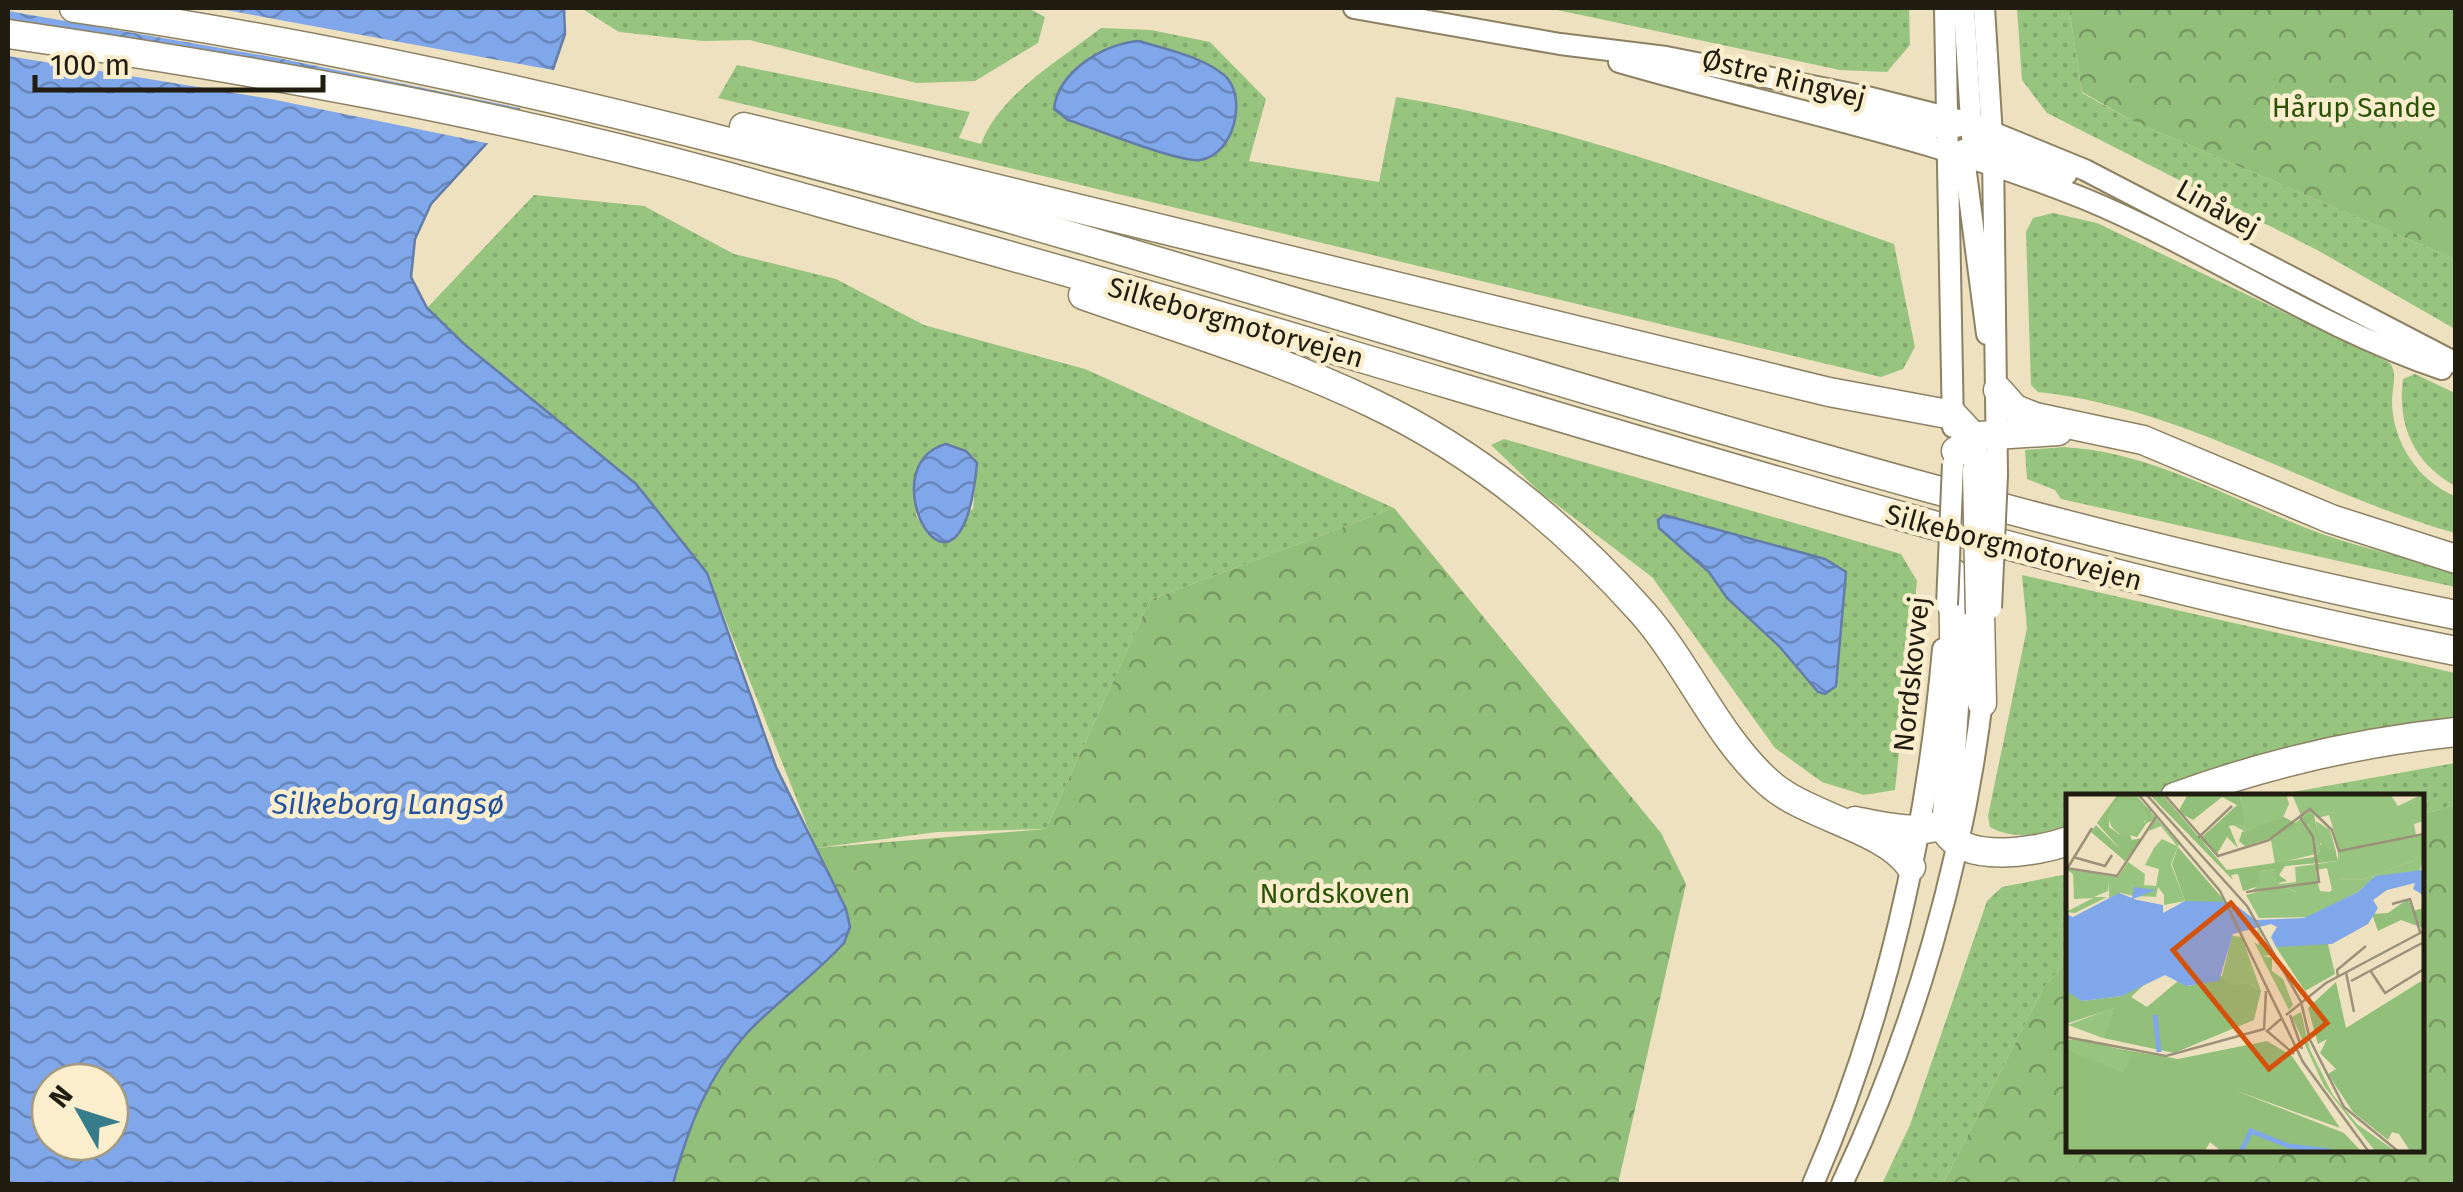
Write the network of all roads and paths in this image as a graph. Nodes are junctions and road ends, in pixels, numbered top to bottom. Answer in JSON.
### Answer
{"nodes":[{"id":1,"x":74,"y":8,"type":"edge"},
{"id":2,"x":1354,"y":8,"type":"edge"},
{"id":3,"x":1945,"y":8,"type":"edge"},
{"id":4,"x":1964,"y":8,"type":"edge"},
{"id":5,"x":1984,"y":8,"type":"edge"},
{"id":6,"x":8,"y":34,"type":"edge"},
{"id":7,"x":1560,"y":44,"type":"junction"},
{"id":8,"x":739,"y":134,"type":"junction"},
{"id":9,"x":1968,"y":141,"type":"junction"},
{"id":10,"x":802,"y":199,"type":"junction"},
{"id":11,"x":2456,"y":363,"type":"edge"},
{"id":12,"x":2456,"y":374,"type":"edge"},
{"id":13,"x":1998,"y":390,"type":"junction"},
{"id":14,"x":1953,"y":414,"type":"junction"},
{"id":15,"x":2094,"y":430,"type":"junction"},
{"id":16,"x":1975,"y":457,"type":"junction"},
{"id":17,"x":1950,"y":534,"type":"joint"},
{"id":18,"x":2456,"y":560,"type":"edge"},
{"id":19,"x":1968,"y":610,"type":"junction"},
{"id":20,"x":2456,"y":615,"type":"edge"},
{"id":21,"x":2456,"y":650,"type":"edge"},
{"id":22,"x":1982,"y":704,"type":"joint"},
{"id":23,"x":2456,"y":732,"type":"edge"},
{"id":24,"x":2185,"y":794,"type":"edge"},
{"id":25,"x":1965,"y":803,"type":"joint"},
{"id":26,"x":1819,"y":814,"type":"junction"},
{"id":27,"x":1940,"y":832,"type":"junction"},
{"id":28,"x":2066,"y":841,"type":"edge"},
{"id":29,"x":1911,"y":868,"type":"junction"},
{"id":30,"x":1813,"y":1184,"type":"edge"},
{"id":31,"x":1842,"y":1184,"type":"edge"}],
"edges":[{"from":1,"to":8,"type":"highway"},
{"from":2,"to":7,"type":"street","name":"Østre Ringvej"},
{"from":3,"to":9,"type":"street"},
{"from":4,"to":9,"type":"street"},
{"from":5,"to":9,"type":"street"},
{"from":6,"to":10,"type":"highway","name":"Silkeborgmotorvejen"},
{"from":7,"to":9,"type":"street","name":"Østre Ringvej"},
{"from":7,"to":9,"type":"street","name":"Østre Ringvej"},
{"from":8,"to":14,"type":"highway"},
{"from":8,"to":20,"type":"highway","name":"Silkeborgmotorvejen"},
{"from":9,"to":11,"type":"street","name":"Linåvej"},
{"from":9,"to":12,"type":"street","name":"Linåvej"},
{"from":9,"to":13,"type":"street"},
{"from":9,"to":13,"type":"street"},
{"from":9,"to":14,"type":"street"},
{"from":10,"to":21,"type":"highway","name":"Silkeborgmotorvejen"},
{"from":10,"to":26,"type":"highway"},
{"from":13,"to":15,"type":"highway"},
{"from":13,"to":16,"type":"street"},
{"from":14,"to":16,"type":"highway"},
{"from":15,"to":16,"type":"highway"},
{"from":15,"to":18,"type":"highway"},
{"from":16,"to":17,"type":"street","bridge":true},
{"from":16,"to":19,"type":"highway","bridge":true},
{"from":17,"to":19,"type":"highway","bridge":true},
{"from":19,"to":22,"type":"highway"},
{"from":19,"to":27,"type":"highway"},
{"from":22,"to":25,"type":"street"},
{"from":23,"to":24,"type":"highway"},
{"from":25,"to":27,"type":"highway"},
{"from":26,"to":27,"type":"highway"},
{"from":26,"to":29,"type":"highway"},
{"from":27,"to":28,"type":"highway"},
{"from":27,"to":29,"type":"street"},
{"from":27,"to":31,"type":"street"},
{"from":29,"to":30,"type":"street"}]}
